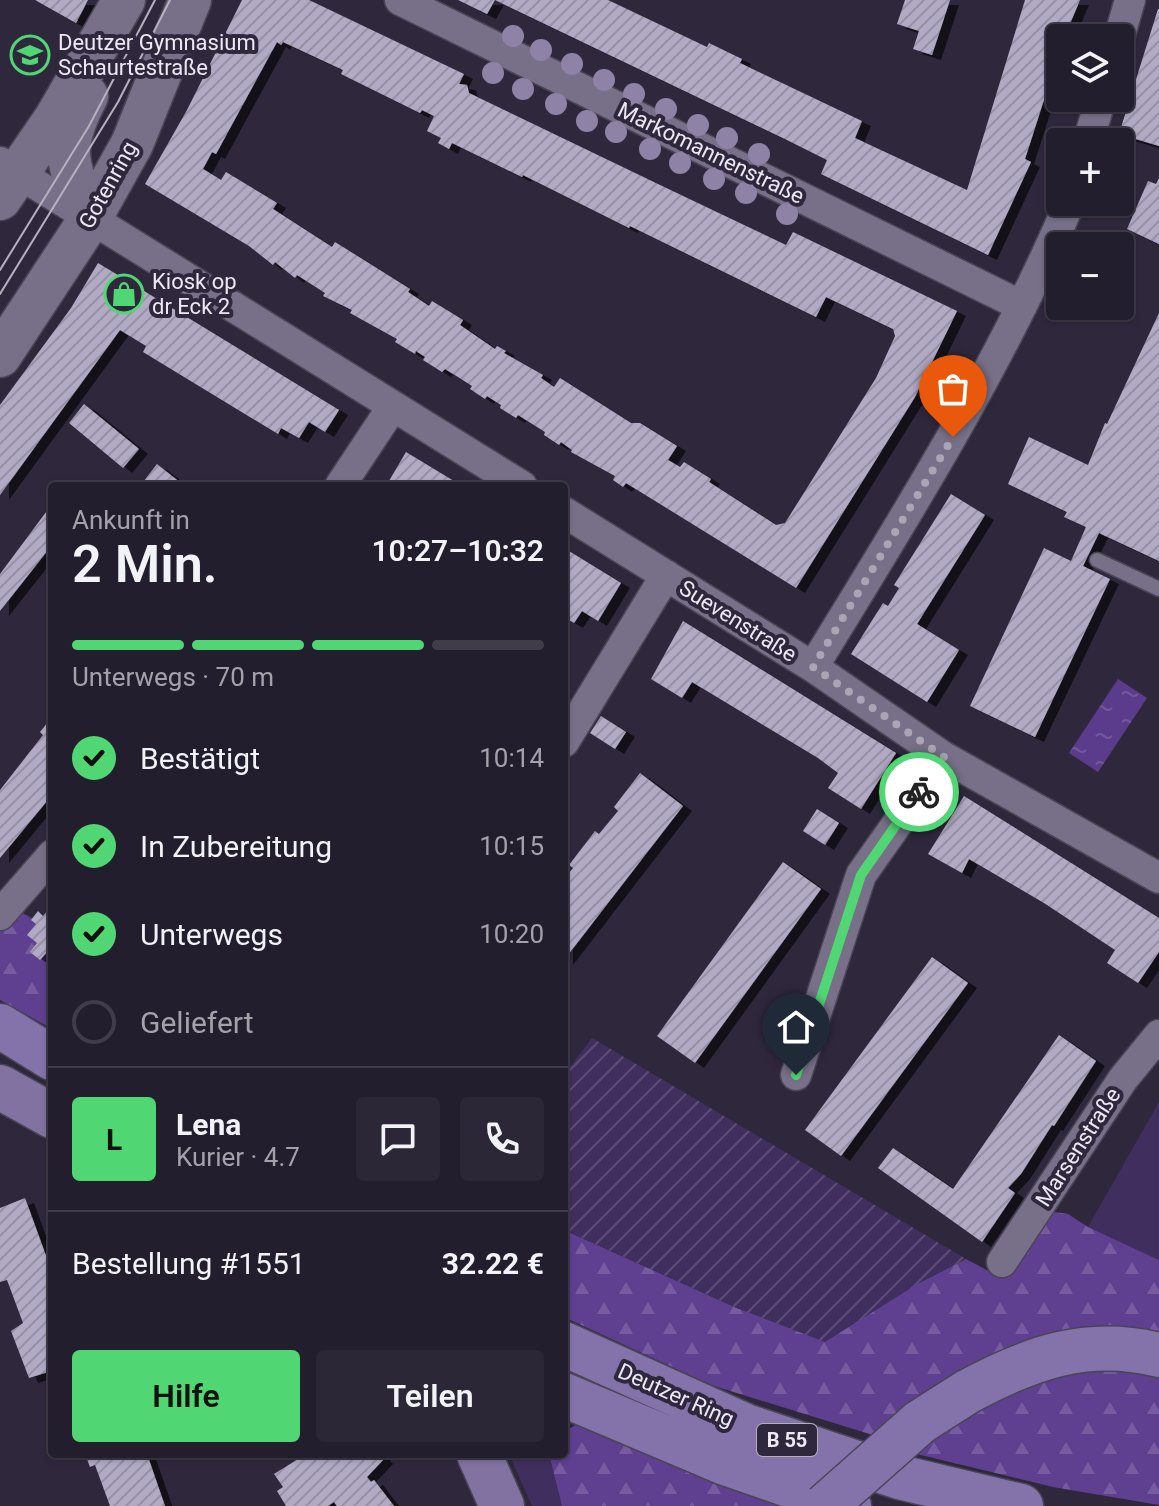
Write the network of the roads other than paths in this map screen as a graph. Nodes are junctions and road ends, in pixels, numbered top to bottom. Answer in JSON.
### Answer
{"nodes":[{"id":1,"x":124,"y":0,"type":"edge"},
{"id":2,"x":190,"y":0,"type":"edge"},
{"id":3,"x":400,"y":0,"type":"edge"},
{"id":4,"x":1130,"y":0,"type":"edge"},
{"id":5,"x":1123,"y":24,"type":"edge"},
{"id":6,"x":92,"y":57,"type":"junction"},
{"id":7,"x":68,"y":142,"type":"junction"},
{"id":8,"x":132,"y":144,"type":"junction"},
{"id":9,"x":6,"y":178,"type":"edge"},
{"id":10,"x":75,"y":209,"type":"junction"},
{"id":11,"x":1064,"y":216,"type":"edge"},
{"id":12,"x":1022,"y":306,"type":"junction"},
{"id":13,"x":0,"y":356,"type":"edge"},
{"id":14,"x":393,"y":406,"type":"junction"},
{"id":15,"x":343,"y":482,"type":"edge"},
{"id":16,"x":516,"y":482,"type":"edge"},
{"id":17,"x":568,"y":514,"type":"edge"},
{"id":18,"x":1097,"y":560,"type":"dead end"},
{"id":19,"x":666,"y":575,"type":"junction"},
{"id":20,"x":1159,"y":589,"type":"edge"},
{"id":21,"x":813,"y":667,"type":"junction"},
{"id":22,"x":568,"y":735,"type":"edge"},
{"id":23,"x":944,"y":757,"type":"junction"},
{"id":24,"x":48,"y":860,"type":"edge"},
{"id":25,"x":1159,"y":878,"type":"edge"},
{"id":26,"x":0,"y":915,"type":"edge"},
{"id":27,"x":0,"y":1026,"type":"edge"},
{"id":28,"x":1159,"y":1035,"type":"edge"},
{"id":29,"x":48,"y":1056,"type":"edge"},
{"id":30,"x":796,"y":1075,"type":"dead end"},
{"id":31,"x":0,"y":1087,"type":"edge"},
{"id":32,"x":48,"y":1114,"type":"edge"},
{"id":33,"x":1002,"y":1262,"type":"dead end"},
{"id":34,"x":568,"y":1346,"type":"edge"},
{"id":35,"x":1159,"y":1355,"type":"edge"},
{"id":36,"x":568,"y":1397,"type":"edge"},
{"id":37,"x":481,"y":1458,"type":"edge"},
{"id":38,"x":502,"y":1506,"type":"edge"},
{"id":39,"x":825,"y":1506,"type":"edge"},
{"id":40,"x":849,"y":1506,"type":"edge"},
{"id":41,"x":1021,"y":1506,"type":"edge"}],
"edges":[{"from":1,"to":6,"type":"main road"},
{"from":2,"to":8,"type":"main road","name":"Gotenring"},
{"from":3,"to":12,"type":"street","name":"Markomannenstraße"},
{"from":4,"to":5,"type":"street"},
{"from":6,"to":7,"type":"main road"},
{"from":6,"to":9,"type":"main road"},
{"from":7,"to":8,"type":"main road"},
{"from":7,"to":10,"type":"main road"},
{"from":8,"to":10,"type":"main road","name":"Gotenring"},
{"from":9,"to":10,"type":"street"},
{"from":10,"to":13,"type":"main road","name":"Gotenring"},
{"from":10,"to":14,"type":"street"},
{"from":11,"to":12,"type":"street"},
{"from":12,"to":21,"type":"street"},
{"from":14,"to":15,"type":"street"},
{"from":14,"to":16,"type":"street"},
{"from":17,"to":19,"type":"street","name":"Suevenstraße"},
{"from":18,"to":20,"type":"lane"},
{"from":19,"to":21,"type":"street","name":"Suevenstraße"},
{"from":19,"to":22,"type":"street"},
{"from":21,"to":23,"type":"street","name":"Suevenstraße"},
{"from":23,"to":25,"type":"street","name":"Suevenstraße"},
{"from":23,"to":30,"type":"street"},
{"from":24,"to":26,"type":"street"},
{"from":27,"to":29,"type":"highway"},
{"from":28,"to":33,"type":"street","name":"Marsenstraße"},
{"from":31,"to":32,"type":"main road"},
{"from":34,"to":41,"type":"highway","name":"Deutzer Ring","number":"B 55"},
{"from":35,"to":39,"type":"highway","bridge":true},
{"from":36,"to":40,"type":"highway","name":"Deutzer Ring","number":"B 55"},
{"from":37,"to":38,"type":"main road"}]}
